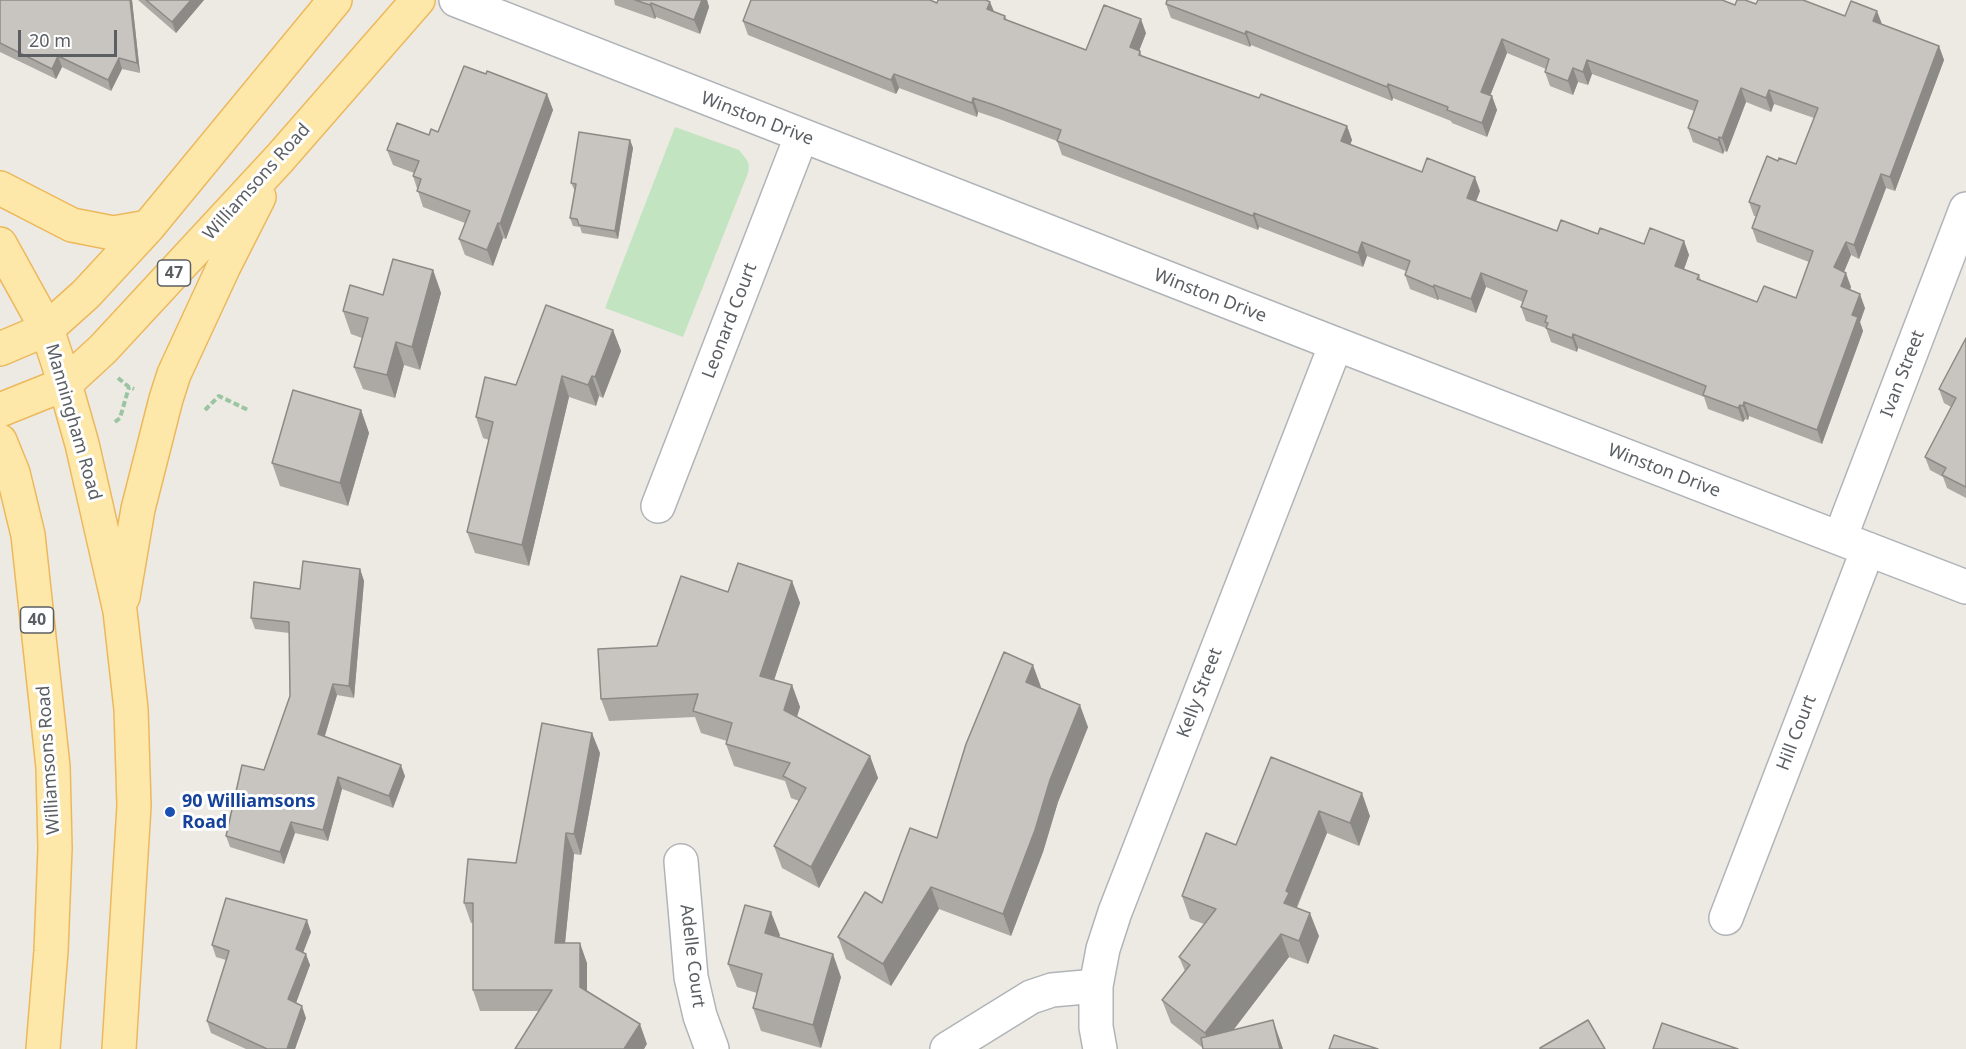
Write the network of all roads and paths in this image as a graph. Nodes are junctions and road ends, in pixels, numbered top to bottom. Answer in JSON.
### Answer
{"nodes":[{"id":1,"x":334,"y":0,"type":"edge"},
{"id":2,"x":418,"y":0,"type":"edge"},
{"id":3,"x":456,"y":0,"type":"edge"},
{"id":4,"x":497,"y":7,"type":"edge"},
{"id":5,"x":801,"y":136,"type":"junction"},
{"id":6,"x":280,"y":158,"type":"junction"},
{"id":7,"x":0,"y":188,"type":"edge"},
{"id":8,"x":1966,"y":209,"type":"edge"},
{"id":9,"x":148,"y":227,"type":"junction"},
{"id":10,"x":0,"y":243,"type":"edge"},
{"id":11,"x":46,"y":329,"type":"junction"},
{"id":12,"x":1336,"y":344,"type":"junction"},
{"id":13,"x":0,"y":349,"type":"edge"},
{"id":14,"x":116,"y":376,"type":"dead end"},
{"id":15,"x":65,"y":384,"type":"junction"},
{"id":16,"x":129,"y":387,"type":"junction"},
{"id":17,"x":136,"y":390,"type":"dead end"},
{"id":18,"x":0,"y":410,"type":"edge"},
{"id":19,"x":248,"y":410,"type":"dead end"},
{"id":20,"x":205,"y":411,"type":"dead end"},
{"id":21,"x":114,"y":422,"type":"dead end"},
{"id":22,"x":0,"y":441,"type":"edge"},
{"id":23,"x":658,"y":506,"type":"dead end"},
{"id":24,"x":1854,"y":544,"type":"junction"},
{"id":25,"x":1966,"y":587,"type":"edge"},
{"id":26,"x":120,"y":611,"type":"junction"},
{"id":27,"x":681,"y":861,"type":"dead end"},
{"id":28,"x":1726,"y":918,"type":"dead end"},
{"id":29,"x":1096,"y":986,"type":"junction"},
{"id":30,"x":43,"y":1049,"type":"edge"},
{"id":31,"x":119,"y":1049,"type":"edge"},
{"id":32,"x":712,"y":1049,"type":"edge"},
{"id":33,"x":947,"y":1049,"type":"edge"},
{"id":34,"x":1100,"y":1049,"type":"edge"}],
"edges":[{"from":1,"to":9,"type":"main road"},
{"from":2,"to":6,"type":"main road","name":"Williamsons Road","number":"47"},
{"from":3,"to":4,"type":"street","name":"Winston Drive"},
{"from":4,"to":5,"type":"street","name":"Winston Drive"},
{"from":5,"to":12,"type":"street","name":"Winston Drive"},
{"from":5,"to":23,"type":"street","name":"Leonard Court"},
{"from":6,"to":15,"type":"main road","name":"Williamsons Road","number":"47"},
{"from":6,"to":26,"type":"main road"},
{"from":7,"to":9,"type":"main road"},
{"from":8,"to":24,"type":"street","name":"Ivan Street"},
{"from":9,"to":11,"type":"main road"},
{"from":10,"to":11,"type":"main road","name":"Manningham Road"},
{"from":11,"to":13,"type":"main road"},
{"from":11,"to":15,"type":"main road","name":"Manningham Road"},
{"from":12,"to":24,"type":"street","name":"Winston Drive"},
{"from":12,"to":29,"type":"street","name":"Kelly Street"},
{"from":14,"to":16,"type":"path"},
{"from":15,"to":18,"type":"main road","number":"47"},
{"from":15,"to":26,"type":"main road","name":"Manningham Road"},
{"from":16,"to":17,"type":"path"},
{"from":16,"to":21,"type":"path"},
{"from":19,"to":20,"type":"path"},
{"from":22,"to":30,"type":"main road","name":"Williamsons Road","number":"40"},
{"from":24,"to":25,"type":"street","name":"Winston Drive"},
{"from":24,"to":28,"type":"street","name":"Hill Court"},
{"from":26,"to":31,"type":"main road"},
{"from":27,"to":32,"type":"street","name":"Adelle Court"},
{"from":29,"to":33,"type":"street"},
{"from":29,"to":34,"type":"street","name":"Kelly Street"}]}
